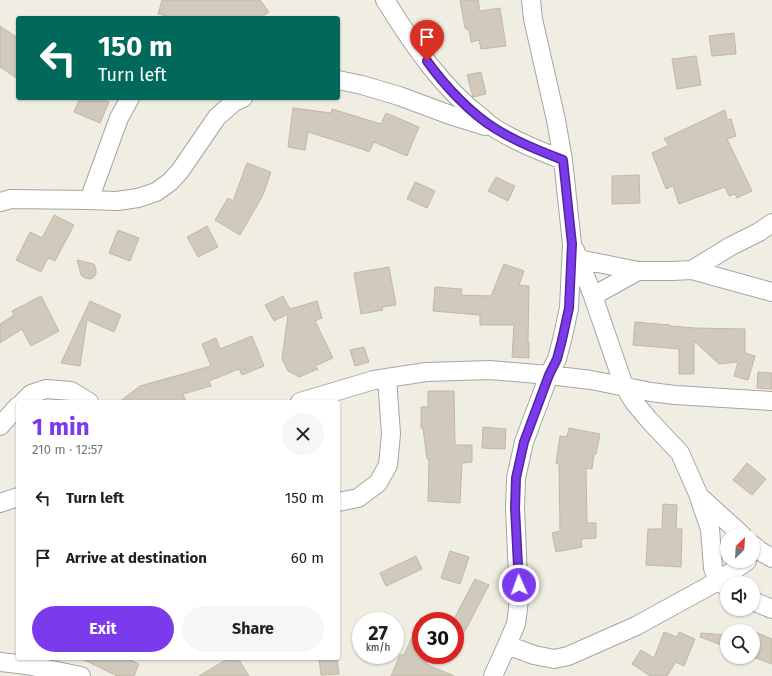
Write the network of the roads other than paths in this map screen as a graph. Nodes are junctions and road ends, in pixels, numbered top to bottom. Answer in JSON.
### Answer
{"nodes":[{"id":1,"x":385,"y":0,"type":"edge"},
{"id":2,"x":531,"y":0,"type":"edge"},
{"id":3,"x":340,"y":80,"type":"edge"},
{"id":4,"x":129,"y":100,"type":"edge"},
{"id":5,"x":235,"y":100,"type":"edge"},
{"id":6,"x":495,"y":129,"type":"junction"},
{"id":7,"x":563,"y":160,"type":"junction"},
{"id":8,"x":89,"y":200,"type":"junction"},
{"id":9,"x":0,"y":202,"type":"edge"},
{"id":10,"x":772,"y":223,"type":"edge"},
{"id":11,"x":575,"y":251,"type":"junction"},
{"id":12,"x":692,"y":270,"type":"junction"},
{"id":13,"x":638,"y":271,"type":"junction"},
{"id":14,"x":772,"y":292,"type":"edge"},
{"id":15,"x":593,"y":296,"type":"junction"},
{"id":16,"x":549,"y":375,"type":"junction"},
{"id":17,"x":387,"y":378,"type":"junction"},
{"id":18,"x":624,"y":386,"type":"junction"},
{"id":19,"x":25,"y":400,"type":"edge"},
{"id":20,"x":86,"y":400,"type":"edge"},
{"id":21,"x":307,"y":400,"type":"edge"},
{"id":22,"x":772,"y":401,"type":"edge"},
{"id":23,"x":16,"y":408,"type":"edge"},
{"id":24,"x":0,"y":426,"type":"edge"},
{"id":25,"x":699,"y":496,"type":"junction"},
{"id":26,"x":16,"y":498,"type":"edge"},
{"id":27,"x":340,"y":502,"type":"edge"},
{"id":28,"x":0,"y":503,"type":"edge"},
{"id":29,"x":734,"y":528,"type":"edge"},
{"id":30,"x":741,"y":568,"type":"edge"},
{"id":31,"x":731,"y":576,"type":"edge"},
{"id":32,"x":720,"y":580,"type":"edge"},
{"id":33,"x":720,"y":585,"type":"edge"},
{"id":34,"x":760,"y":605,"type":"edge"},
{"id":35,"x":772,"y":609,"type":"edge"},
{"id":36,"x":507,"y":645,"type":"junction"},
{"id":37,"x":0,"y":662,"type":"edge"},
{"id":38,"x":81,"y":676,"type":"edge"},
{"id":39,"x":493,"y":676,"type":"edge"}],
"edges":[{"from":1,"to":6,"type":"street"},
{"from":2,"to":7,"type":"street"},
{"from":3,"to":6,"type":"street"},
{"from":4,"to":8,"type":"street"},
{"from":5,"to":8,"type":"street"},
{"from":6,"to":7,"type":"street"},
{"from":7,"to":11,"type":"street"},
{"from":8,"to":9,"type":"street"},
{"from":10,"to":12,"type":"street"},
{"from":11,"to":13,"type":"street"},
{"from":11,"to":15,"type":"street"},
{"from":11,"to":16,"type":"street"},
{"from":12,"to":13,"type":"street"},
{"from":12,"to":14,"type":"street"},
{"from":13,"to":15,"type":"street"},
{"from":15,"to":18,"type":"street"},
{"from":16,"to":17,"type":"street"},
{"from":16,"to":18,"type":"street"},
{"from":16,"to":36,"type":"street"},
{"from":17,"to":21,"type":"street"},
{"from":17,"to":27,"type":"street"},
{"from":18,"to":22,"type":"street"},
{"from":18,"to":25,"type":"street"},
{"from":19,"to":20,"type":"street"},
{"from":23,"to":24,"type":"street"},
{"from":25,"to":29,"type":"street"},
{"from":25,"to":32,"type":"street"},
{"from":26,"to":28,"type":"street"},
{"from":30,"to":31,"type":"street"},
{"from":33,"to":36,"type":"street"},
{"from":34,"to":35,"type":"street"},
{"from":36,"to":39,"type":"street"},
{"from":37,"to":38,"type":"street"}]}
